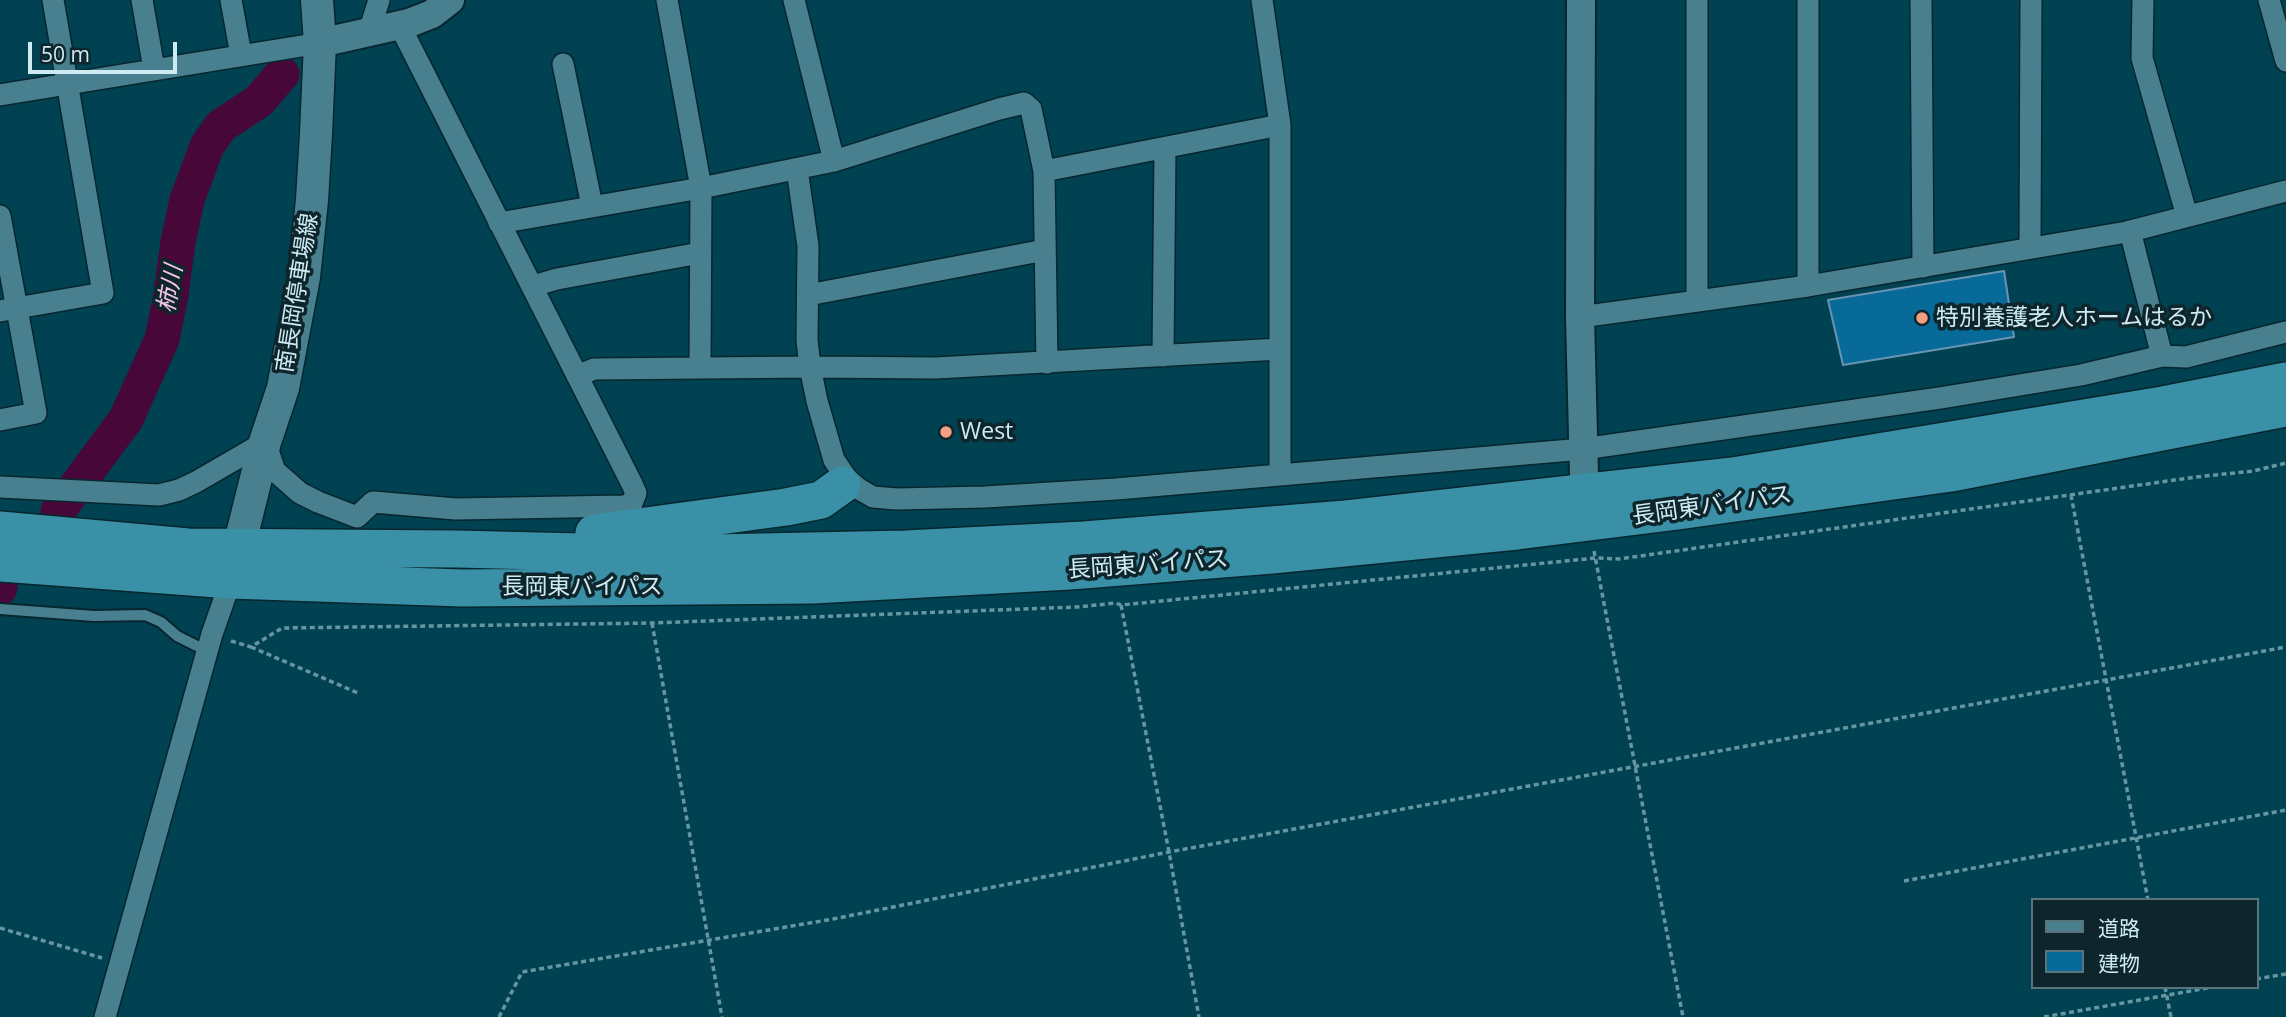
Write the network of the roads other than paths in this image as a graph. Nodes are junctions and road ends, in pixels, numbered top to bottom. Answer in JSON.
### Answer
{"nodes":[{"id":1,"x":53,"y":0,"type":"edge"},
{"id":2,"x":142,"y":0,"type":"edge"},
{"id":3,"x":231,"y":0,"type":"edge"},
{"id":4,"x":317,"y":0,"type":"edge"},
{"id":5,"x":379,"y":0,"type":"edge"},
{"id":6,"x":450,"y":0,"type":"edge"},
{"id":7,"x":667,"y":0,"type":"edge"},
{"id":8,"x":794,"y":0,"type":"edge"},
{"id":9,"x":1262,"y":0,"type":"edge"},
{"id":10,"x":1581,"y":0,"type":"edge"},
{"id":11,"x":1697,"y":0,"type":"edge"},
{"id":12,"x":1808,"y":0,"type":"edge"},
{"id":13,"x":1921,"y":0,"type":"edge"},
{"id":14,"x":2031,"y":0,"type":"edge"},
{"id":15,"x":2143,"y":0,"type":"edge"},
{"id":16,"x":2269,"y":0,"type":"edge"},
{"id":17,"x":400,"y":26,"type":"junction"},
{"id":18,"x":369,"y":32,"type":"junction"},
{"id":19,"x":320,"y":43,"type":"junction"},
{"id":20,"x":241,"y":55,"type":"junction"},
{"id":21,"x":2286,"y":61,"type":"edge"},
{"id":22,"x":563,"y":64,"type":"dead end"},
{"id":23,"x":154,"y":69,"type":"junction"},
{"id":24,"x":67,"y":83,"type":"junction"},
{"id":25,"x":0,"y":95,"type":"edge"},
{"id":26,"x":1280,"y":125,"type":"junction"},
{"id":27,"x":1165,"y":149,"type":"junction"},
{"id":28,"x":834,"y":161,"type":"junction"},
{"id":29,"x":797,"y":169,"type":"junction"},
{"id":30,"x":1044,"y":171,"type":"junction"},
{"id":31,"x":701,"y":188,"type":"junction"},
{"id":32,"x":2286,"y":191,"type":"edge"},
{"id":33,"x":592,"y":206,"type":"junction"},
{"id":34,"x":0,"y":216,"type":"edge"},
{"id":35,"x":2187,"y":216,"type":"junction"},
{"id":36,"x":499,"y":223,"type":"junction"},
{"id":37,"x":2130,"y":231,"type":"junction"},
{"id":38,"x":2030,"y":247,"type":"junction"},
{"id":39,"x":1045,"y":250,"type":"junction"},
{"id":40,"x":700,"y":253,"type":"junction"},
{"id":41,"x":1923,"y":267,"type":"junction"},
{"id":42,"x":533,"y":286,"type":"junction"},
{"id":43,"x":1808,"y":286,"type":"junction"},
{"id":44,"x":808,"y":295,"type":"junction"},
{"id":45,"x":1697,"y":301,"type":"junction"},
{"id":46,"x":8,"y":309,"type":"edge"},
{"id":47,"x":1580,"y":317,"type":"junction"},
{"id":48,"x":2286,"y":332,"type":"edge"},
{"id":49,"x":1280,"y":349,"type":"junction"},
{"id":50,"x":1163,"y":356,"type":"junction"},
{"id":51,"x":2162,"y":356,"type":"junction"},
{"id":52,"x":1046,"y":363,"type":"junction"},
{"id":53,"x":810,"y":367,"type":"junction"},
{"id":54,"x":699,"y":368,"type":"junction"},
{"id":55,"x":2286,"y":372,"type":"edge"},
{"id":56,"x":577,"y":376,"type":"junction"},
{"id":57,"x":2286,"y":381,"type":"edge"},
{"id":58,"x":2225,"y":394,"type":"junction"},
{"id":59,"x":2286,"y":408,"type":"edge"},
{"id":60,"x":0,"y":420,"type":"edge"},
{"id":61,"x":2286,"y":425,"type":"edge"},
{"id":62,"x":265,"y":442,"type":"junction"},
{"id":63,"x":1584,"y":462,"type":"junction"},
{"id":64,"x":1951,"y":473,"type":"junction"},
{"id":65,"x":1280,"y":475,"type":"junction"},
{"id":66,"x":844,"y":482,"type":"junction"},
{"id":67,"x":0,"y":487,"type":"edge"},
{"id":68,"x":357,"y":517,"type":"junction"},
{"id":69,"x":0,"y":530,"type":"edge"},
{"id":70,"x":333,"y":548,"type":"junction"},
{"id":71,"x":457,"y":549,"type":"junction"},
{"id":72,"x":0,"y":563,"type":"edge"},
{"id":73,"x":235,"y":563,"type":"junction"},
{"id":74,"x":0,"y":609,"type":"edge"},
{"id":75,"x":210,"y":643,"type":"junction"},
{"id":76,"x":105,"y":1017,"type":"edge"}],
"edges":[{"from":1,"to":24,"type":"street"},
{"from":2,"to":23,"type":"street"},
{"from":3,"to":20,"type":"street"},
{"from":4,"to":19,"type":"main road","name":"南長岡停車場線"},
{"from":5,"to":18,"type":"street"},
{"from":6,"to":17,"type":"street"},
{"from":7,"to":31,"type":"street"},
{"from":8,"to":28,"type":"street"},
{"from":9,"to":26,"type":"street"},
{"from":10,"to":47,"type":"street"},
{"from":11,"to":45,"type":"street"},
{"from":12,"to":43,"type":"street"},
{"from":13,"to":41,"type":"street"},
{"from":14,"to":38,"type":"street"},
{"from":15,"to":35,"type":"street"},
{"from":16,"to":21,"type":"street"},
{"from":17,"to":18,"type":"street"},
{"from":17,"to":36,"type":"street"},
{"from":18,"to":19,"type":"street"},
{"from":19,"to":20,"type":"street"},
{"from":19,"to":62,"type":"main road","name":"南長岡停車場線"},
{"from":20,"to":23,"type":"street"},
{"from":22,"to":33,"type":"street"},
{"from":23,"to":24,"type":"street"},
{"from":24,"to":25,"type":"street"},
{"from":24,"to":46,"type":"street"},
{"from":26,"to":27,"type":"street"},
{"from":26,"to":49,"type":"street"},
{"from":27,"to":30,"type":"street"},
{"from":27,"to":50,"type":"street"},
{"from":28,"to":29,"type":"street"},
{"from":28,"to":30,"type":"street"},
{"from":29,"to":31,"type":"street"},
{"from":29,"to":44,"type":"street"},
{"from":30,"to":39,"type":"street"},
{"from":31,"to":33,"type":"street"},
{"from":31,"to":40,"type":"street"},
{"from":32,"to":35,"type":"street"},
{"from":33,"to":36,"type":"street"},
{"from":34,"to":46,"type":"street"},
{"from":35,"to":37,"type":"street"},
{"from":36,"to":42,"type":"street"},
{"from":37,"to":38,"type":"street"},
{"from":37,"to":51,"type":"street"},
{"from":38,"to":41,"type":"street"},
{"from":39,"to":44,"type":"street"},
{"from":39,"to":52,"type":"street"},
{"from":40,"to":42,"type":"street"},
{"from":40,"to":54,"type":"street"},
{"from":41,"to":43,"type":"street"},
{"from":42,"to":56,"type":"street"},
{"from":43,"to":45,"type":"street"},
{"from":44,"to":53,"type":"street"},
{"from":45,"to":47,"type":"street"},
{"from":46,"to":60,"type":"street"},
{"from":47,"to":63,"type":"street"},
{"from":48,"to":51,"type":"street"},
{"from":49,"to":50,"type":"street"},
{"from":49,"to":65,"type":"street"},
{"from":50,"to":52,"type":"street"},
{"from":51,"to":63,"type":"street"},
{"from":52,"to":53,"type":"street"},
{"from":53,"to":54,"type":"street"},
{"from":53,"to":66,"type":"street"},
{"from":54,"to":56,"type":"street"},
{"from":55,"to":58,"type":"highway"},
{"from":56,"to":68,"type":"street"},
{"from":57,"to":58,"type":"highway","name":"長岡東バイパス"},
{"from":58,"to":71,"type":"highway","name":"長岡東バイパス"},
{"from":59,"to":64,"type":"highway","name":"長岡東バイパス"},
{"from":61,"to":64,"type":"highway"},
{"from":62,"to":67,"type":"street"},
{"from":62,"to":68,"type":"street"},
{"from":62,"to":73,"type":"main road","name":"南長岡停車場線"},
{"from":63,"to":65,"type":"street"},
{"from":64,"to":73,"type":"highway","name":"長岡東バイパス"},
{"from":65,"to":66,"type":"street"},
{"from":66,"to":71,"type":"highway"},
{"from":68,"to":70,"type":"street"},
{"from":69,"to":73,"type":"highway","name":"長岡東バイパス"},
{"from":70,"to":71,"type":"highway","name":"長岡東バイパス"},
{"from":70,"to":73,"type":"highway","name":"長岡東バイパス"},
{"from":72,"to":73,"type":"highway","name":"長岡東バイパス"},
{"from":73,"to":75,"type":"street"},
{"from":74,"to":75,"type":"lane"},
{"from":75,"to":76,"type":"street"}]}
